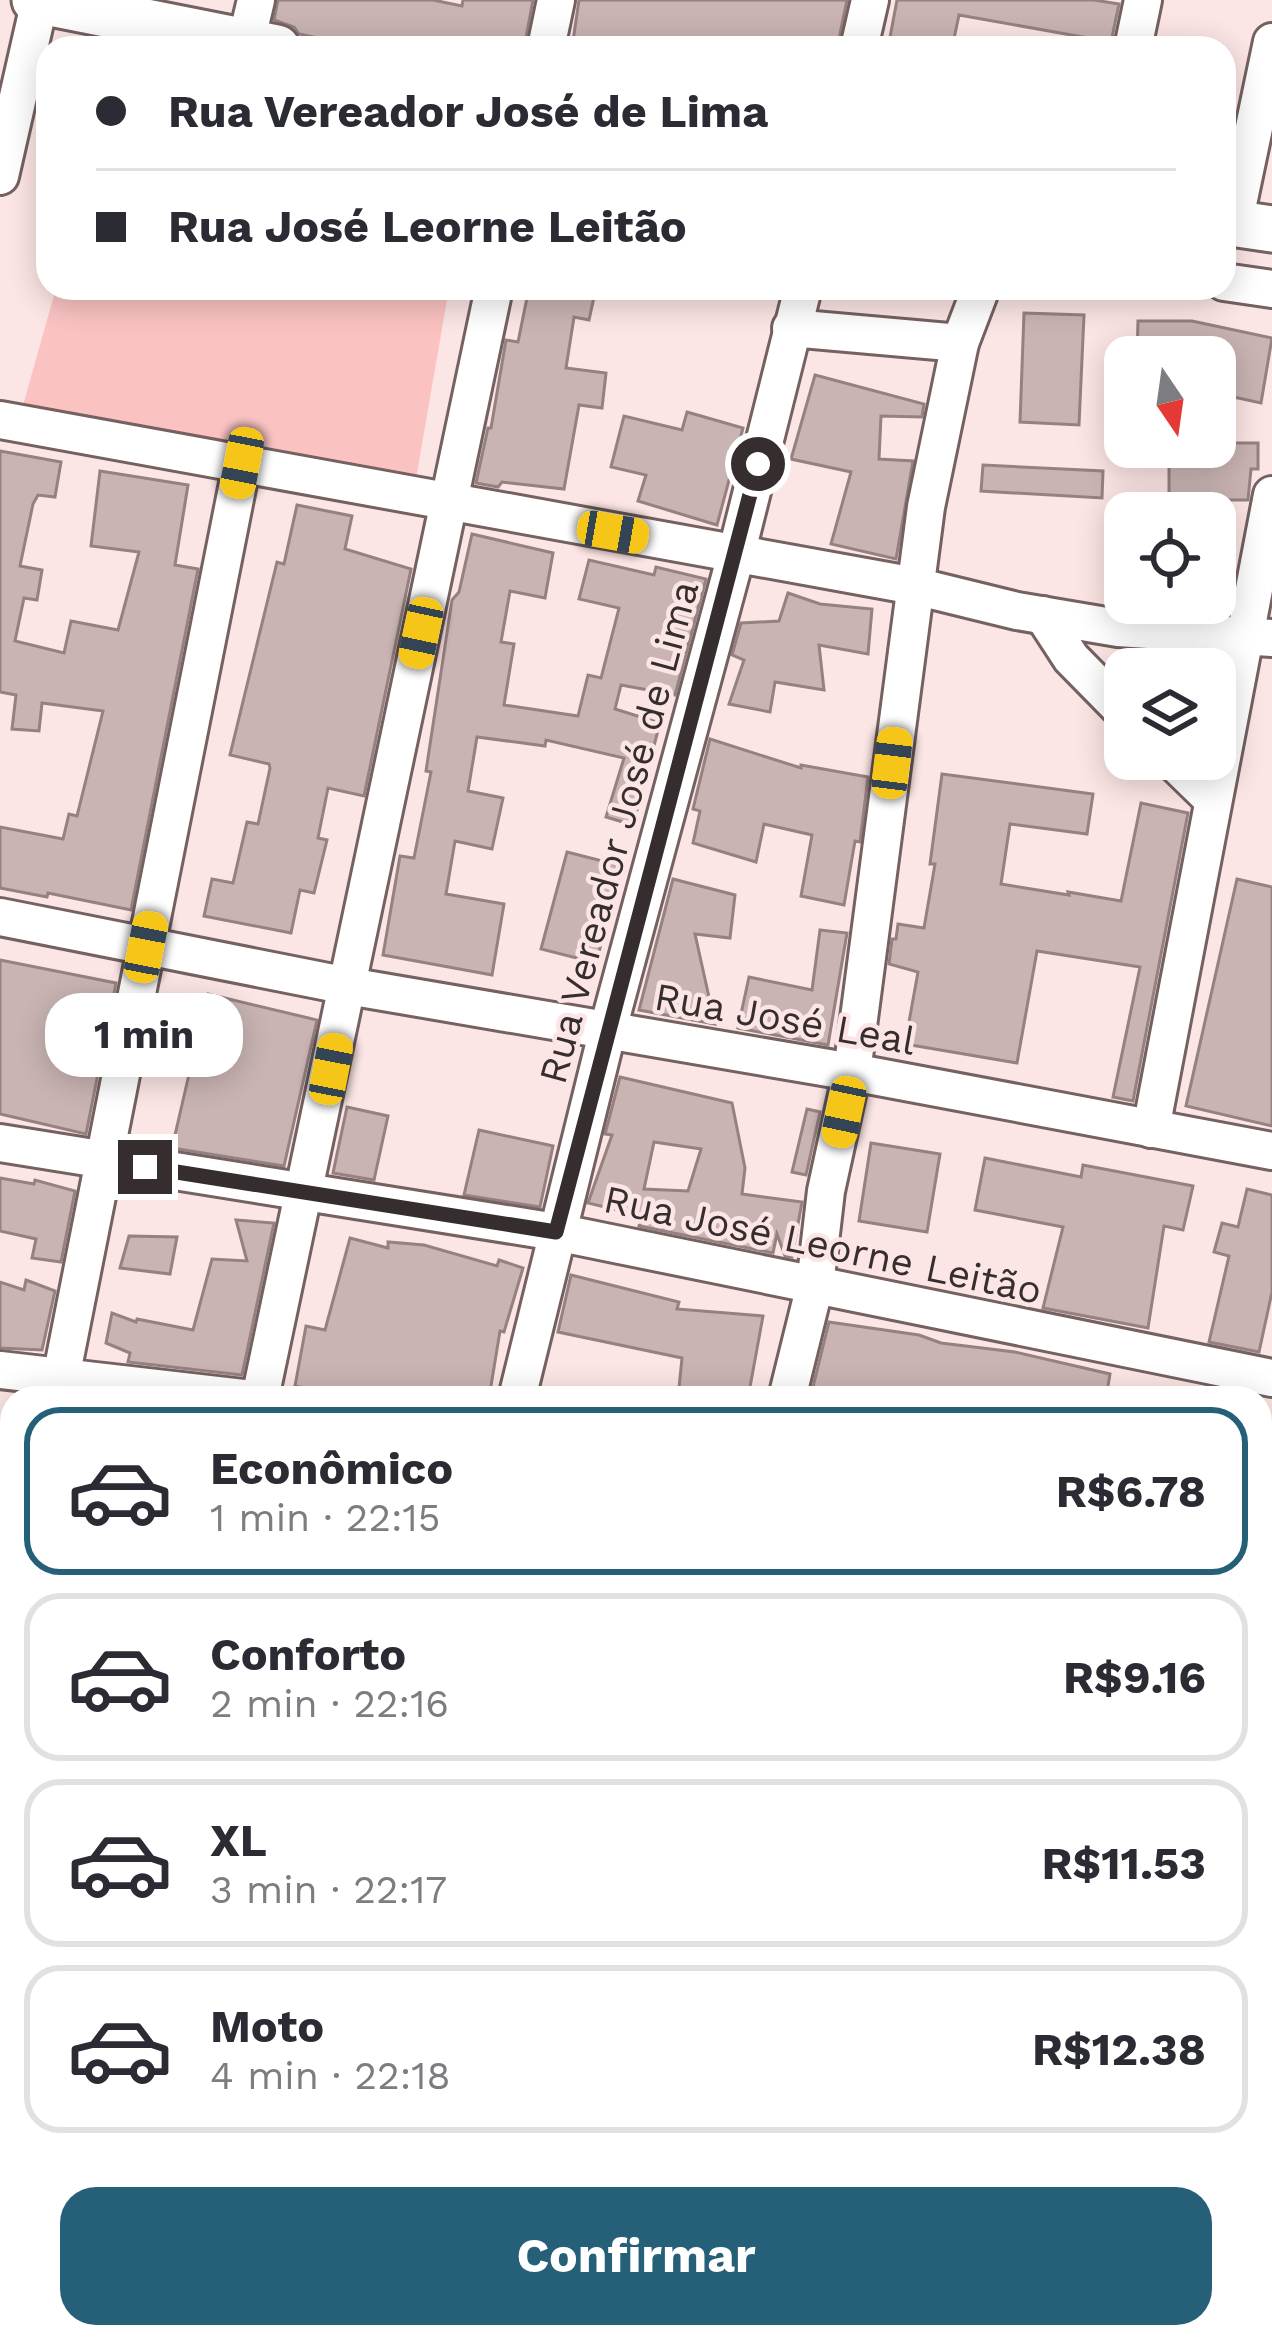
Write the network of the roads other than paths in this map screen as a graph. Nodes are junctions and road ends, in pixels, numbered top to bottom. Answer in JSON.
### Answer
{"nodes":[{"id":1,"x":38,"y":0,"type":"edge"},
{"id":2,"x":556,"y":0,"type":"edge"},
{"id":3,"x":869,"y":0,"type":"edge"},
{"id":4,"x":1143,"y":0,"type":"edge"},
{"id":5,"x":260,"y":30,"type":"edge"},
{"id":6,"x":548,"y":36,"type":"edge"},
{"id":7,"x":862,"y":36,"type":"edge"},
{"id":8,"x":1136,"y":36,"type":"edge"},
{"id":9,"x":1272,"y":42,"type":"edge"},
{"id":10,"x":0,"y":176,"type":"edge"},
{"id":11,"x":1243,"y":225,"type":"edge"},
{"id":12,"x":1236,"y":284,"type":"edge"},
{"id":13,"x":1272,"y":289,"type":"edge"},
{"id":14,"x":491,"y":300,"type":"edge"},
{"id":15,"x":799,"y":300,"type":"edge"},
{"id":16,"x":976,"y":300,"type":"edge"},
{"id":17,"x":791,"y":328,"type":"junction"},
{"id":18,"x":960,"y":343,"type":"junction"},
{"id":19,"x":0,"y":420,"type":"edge"},
{"id":20,"x":242,"y":463,"type":"junction"},
{"id":21,"x":1272,"y":495,"type":"edge"},
{"id":22,"x":448,"y":501,"type":"junction"},
{"id":23,"x":736,"y":555,"type":"junction"},
{"id":24,"x":915,"y":586,"type":"junction"},
{"id":25,"x":1042,"y":615,"type":"junction"},
{"id":26,"x":1258,"y":636,"type":"edge"},
{"id":27,"x":1104,"y":692,"type":"edge"},
{"id":28,"x":1193,"y":780,"type":"edge"},
{"id":29,"x":1213,"y":800,"type":"junction"},
{"id":30,"x":0,"y":917,"type":"edge"},
{"id":31,"x":146,"y":947,"type":"junction"},
{"id":32,"x":348,"y":986,"type":"junction"},
{"id":33,"x":608,"y":1029,"type":"junction"},
{"id":34,"x":852,"y":1072,"type":"junction"},
{"id":35,"x":1151,"y":1129,"type":"junction"},
{"id":36,"x":0,"y":1143,"type":"edge"},
{"id":37,"x":1272,"y":1151,"type":"edge"},
{"id":38,"x":105,"y":1161,"type":"junction"},
{"id":39,"x":305,"y":1192,"type":"junction"},
{"id":40,"x":556,"y":1232,"type":"junction"},
{"id":41,"x":815,"y":1285,"type":"junction"},
{"id":42,"x":0,"y":1370,"type":"edge"},
{"id":43,"x":1259,"y":1384,"type":"edge"},
{"id":44,"x":52,"y":1386,"type":"edge"},
{"id":45,"x":59,"y":1386,"type":"edge"},
{"id":46,"x":263,"y":1386,"type":"edge"},
{"id":47,"x":520,"y":1386,"type":"edge"},
{"id":48,"x":790,"y":1386,"type":"edge"}],
"edges":[{"from":1,"to":5,"type":"main road"},
{"from":1,"to":10,"type":"street"},
{"from":2,"to":6,"type":"street"},
{"from":3,"to":7,"type":"street"},
{"from":4,"to":8,"type":"street"},
{"from":9,"to":11,"type":"street"},
{"from":12,"to":13,"type":"street"},
{"from":14,"to":22,"type":"street"},
{"from":15,"to":17,"type":"street","name":"Rua Vereador José de Lima"},
{"from":16,"to":18,"type":"street"},
{"from":17,"to":18,"type":"street"},
{"from":17,"to":23,"type":"street","name":"Rua Vereador José de Lima"},
{"from":18,"to":24,"type":"street"},
{"from":19,"to":20,"type":"street"},
{"from":20,"to":22,"type":"street"},
{"from":20,"to":31,"type":"street"},
{"from":21,"to":26,"type":"street"},
{"from":22,"to":23,"type":"street"},
{"from":22,"to":32,"type":"street"},
{"from":23,"to":24,"type":"street"},
{"from":23,"to":33,"type":"street","name":"Rua Vereador José de Lima"},
{"from":24,"to":25,"type":"street"},
{"from":24,"to":34,"type":"street"},
{"from":25,"to":26,"type":"street"},
{"from":25,"to":27,"type":"street"},
{"from":26,"to":29,"type":"street"},
{"from":28,"to":29,"type":"street"},
{"from":29,"to":35,"type":"street"},
{"from":30,"to":31,"type":"street","name":"Rua José Leal"},
{"from":31,"to":32,"type":"street","name":"Rua José Leal"},
{"from":31,"to":38,"type":"street"},
{"from":32,"to":33,"type":"street","name":"Rua José Leal"},
{"from":32,"to":39,"type":"street"},
{"from":33,"to":34,"type":"street","name":"Rua José Leal"},
{"from":33,"to":40,"type":"street","name":"Rua Vereador José de Lima"},
{"from":34,"to":35,"type":"street","name":"Rua José Leal"},
{"from":34,"to":41,"type":"street"},
{"from":35,"to":37,"type":"street","name":"Rua José Leal"},
{"from":36,"to":38,"type":"street","name":"Rua José Leorne Leitão"},
{"from":38,"to":39,"type":"street","name":"Rua José Leorne Leitão"},
{"from":38,"to":45,"type":"street"},
{"from":39,"to":40,"type":"street","name":"Rua José Leorne Leitão"},
{"from":39,"to":46,"type":"street"},
{"from":40,"to":41,"type":"street","name":"Rua José Leorne Leitão"},
{"from":40,"to":47,"type":"street","name":"Rua Vereador José de Lima"},
{"from":41,"to":43,"type":"street","name":"Rua José Leorne Leitão"},
{"from":41,"to":48,"type":"street"},
{"from":42,"to":44,"type":"street"}]}
